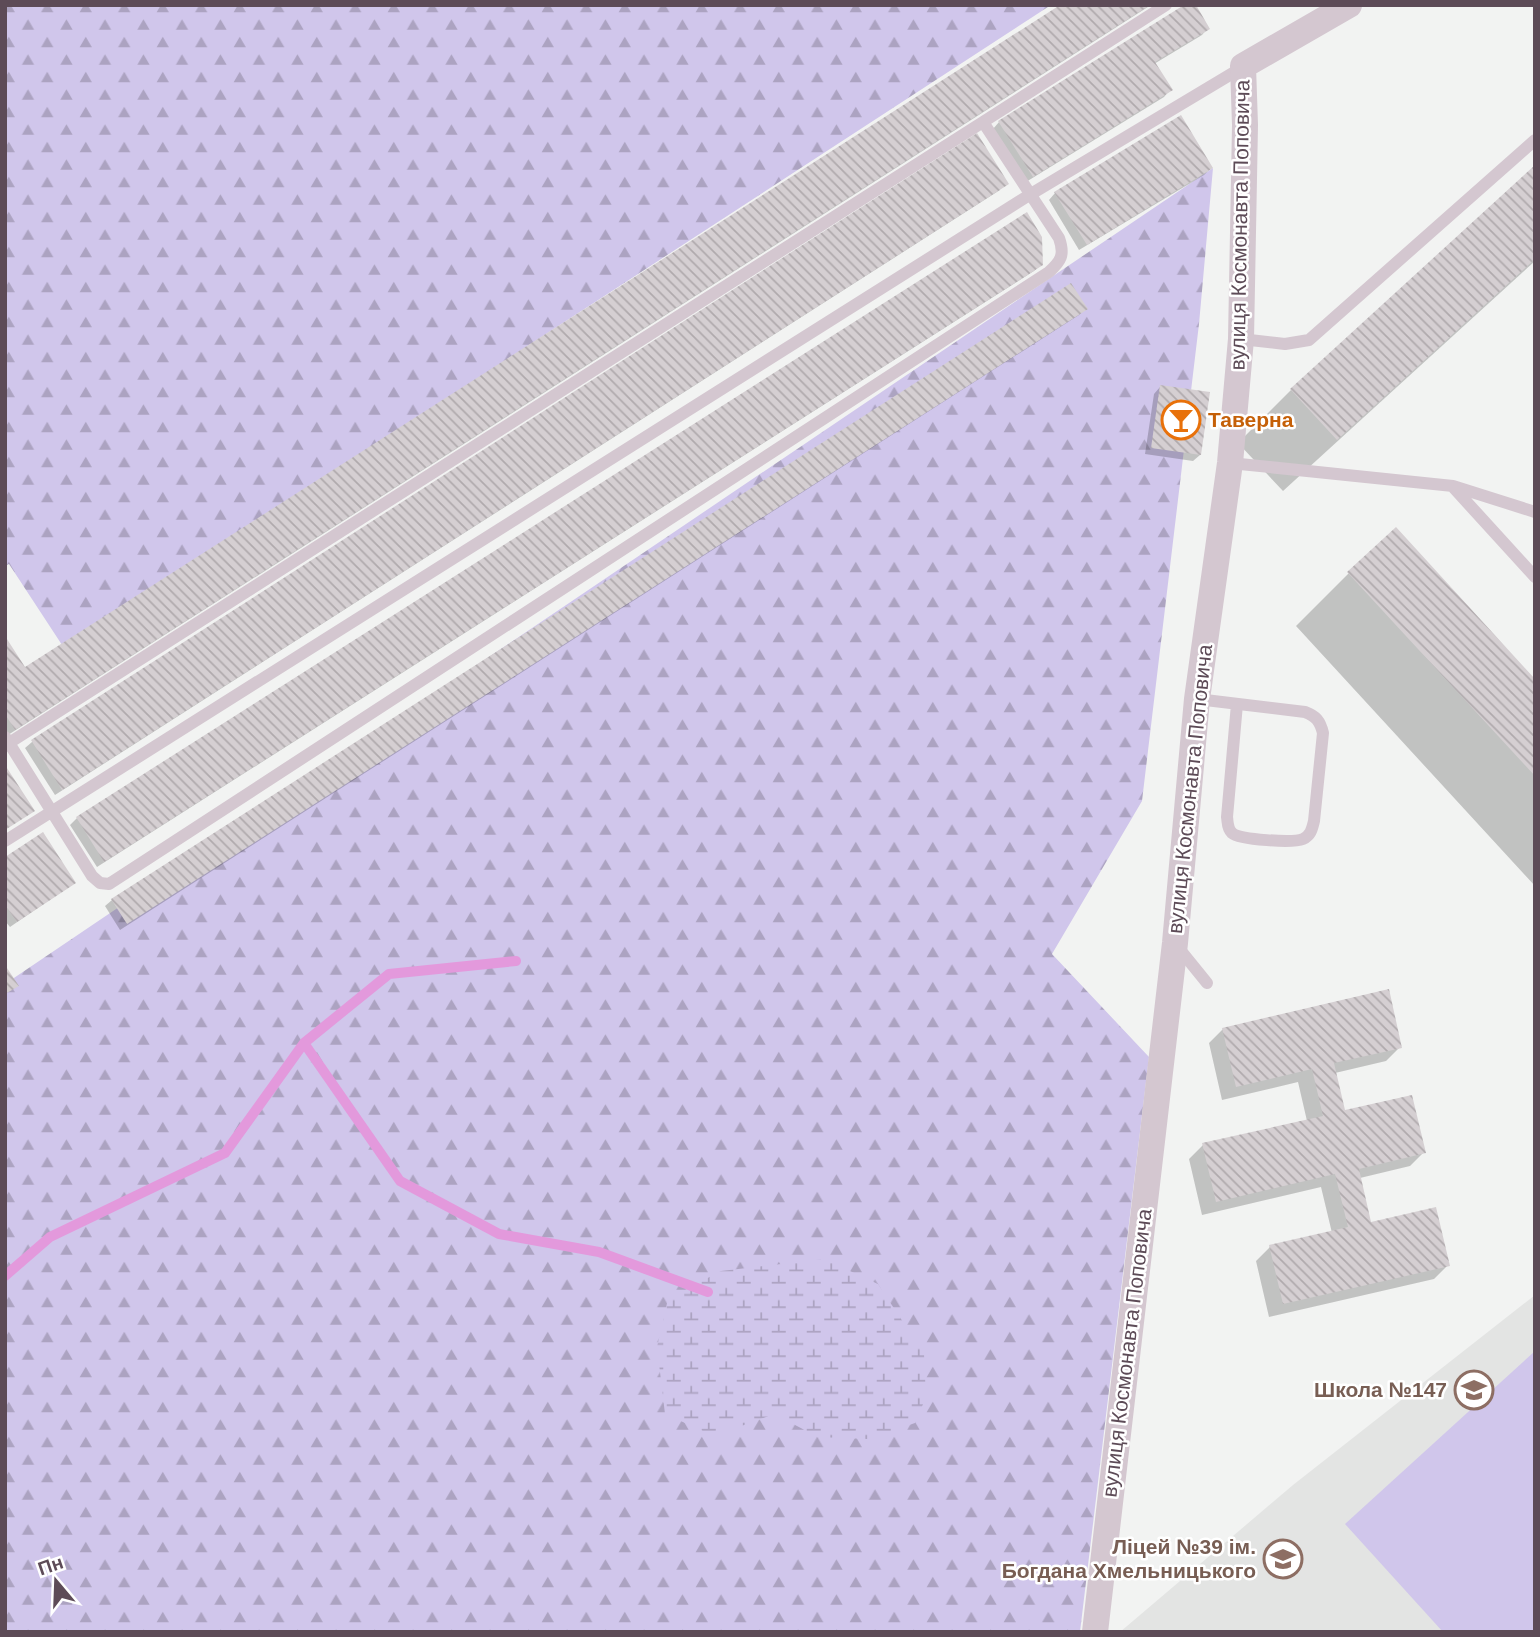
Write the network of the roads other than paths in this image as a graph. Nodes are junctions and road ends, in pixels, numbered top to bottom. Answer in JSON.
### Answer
{"nodes":[{"id":1,"x":1166,"y":5,"type":"edge"},
{"id":2,"x":1349,"y":5,"type":"edge"},
{"id":3,"x":1243,"y":66,"type":"junction"},
{"id":4,"x":984,"y":122,"type":"junction"},
{"id":5,"x":1535,"y":140,"type":"edge"},
{"id":6,"x":1031,"y":194,"type":"junction"},
{"id":7,"x":1241,"y":339,"type":"junction"},
{"id":8,"x":1230,"y":463,"type":"junction"},
{"id":9,"x":1453,"y":486,"type":"junction"},
{"id":10,"x":1535,"y":512,"type":"edge"},
{"id":11,"x":1535,"y":577,"type":"edge"},
{"id":12,"x":1197,"y":699,"type":"junction"},
{"id":13,"x":1237,"y":704,"type":"junction"},
{"id":14,"x":7,"y":742,"type":"edge"},
{"id":15,"x":52,"y":811,"type":"junction"},
{"id":16,"x":5,"y":841,"type":"edge"},
{"id":17,"x":1175,"y":943,"type":"junction"},
{"id":18,"x":1207,"y":983,"type":"dead end"},
{"id":19,"x":1095,"y":1632,"type":"edge"}],
"edges":[{"from":1,"to":4,"type":"lane"},
{"from":2,"to":3,"type":"street","name":"вулиця Космонавта Поповича"},
{"from":3,"to":6,"type":"lane"},
{"from":3,"to":7,"type":"street","name":"вулиця Космонавта Поповича"},
{"from":4,"to":6,"type":"lane"},
{"from":4,"to":14,"type":"lane"},
{"from":5,"to":7,"type":"lane"},
{"from":6,"to":15,"type":"lane"},
{"from":6,"to":15,"type":"lane"},
{"from":7,"to":8,"type":"street","name":"вулиця Космонавта Поповича"},
{"from":8,"to":9,"type":"lane"},
{"from":8,"to":12,"type":"street","name":"вулиця Космонавта Поповича"},
{"from":9,"to":10,"type":"lane"},
{"from":9,"to":11,"type":"lane"},
{"from":12,"to":13,"type":"lane"},
{"from":12,"to":17,"type":"street","name":"вулиця Космонавта Поповича"},
{"from":13,"to":13,"type":"lane"},
{"from":14,"to":15,"type":"lane"},
{"from":15,"to":16,"type":"lane"},
{"from":17,"to":18,"type":"lane"},
{"from":17,"to":19,"type":"street","name":"вулиця Космонавта Поповича"}]}
